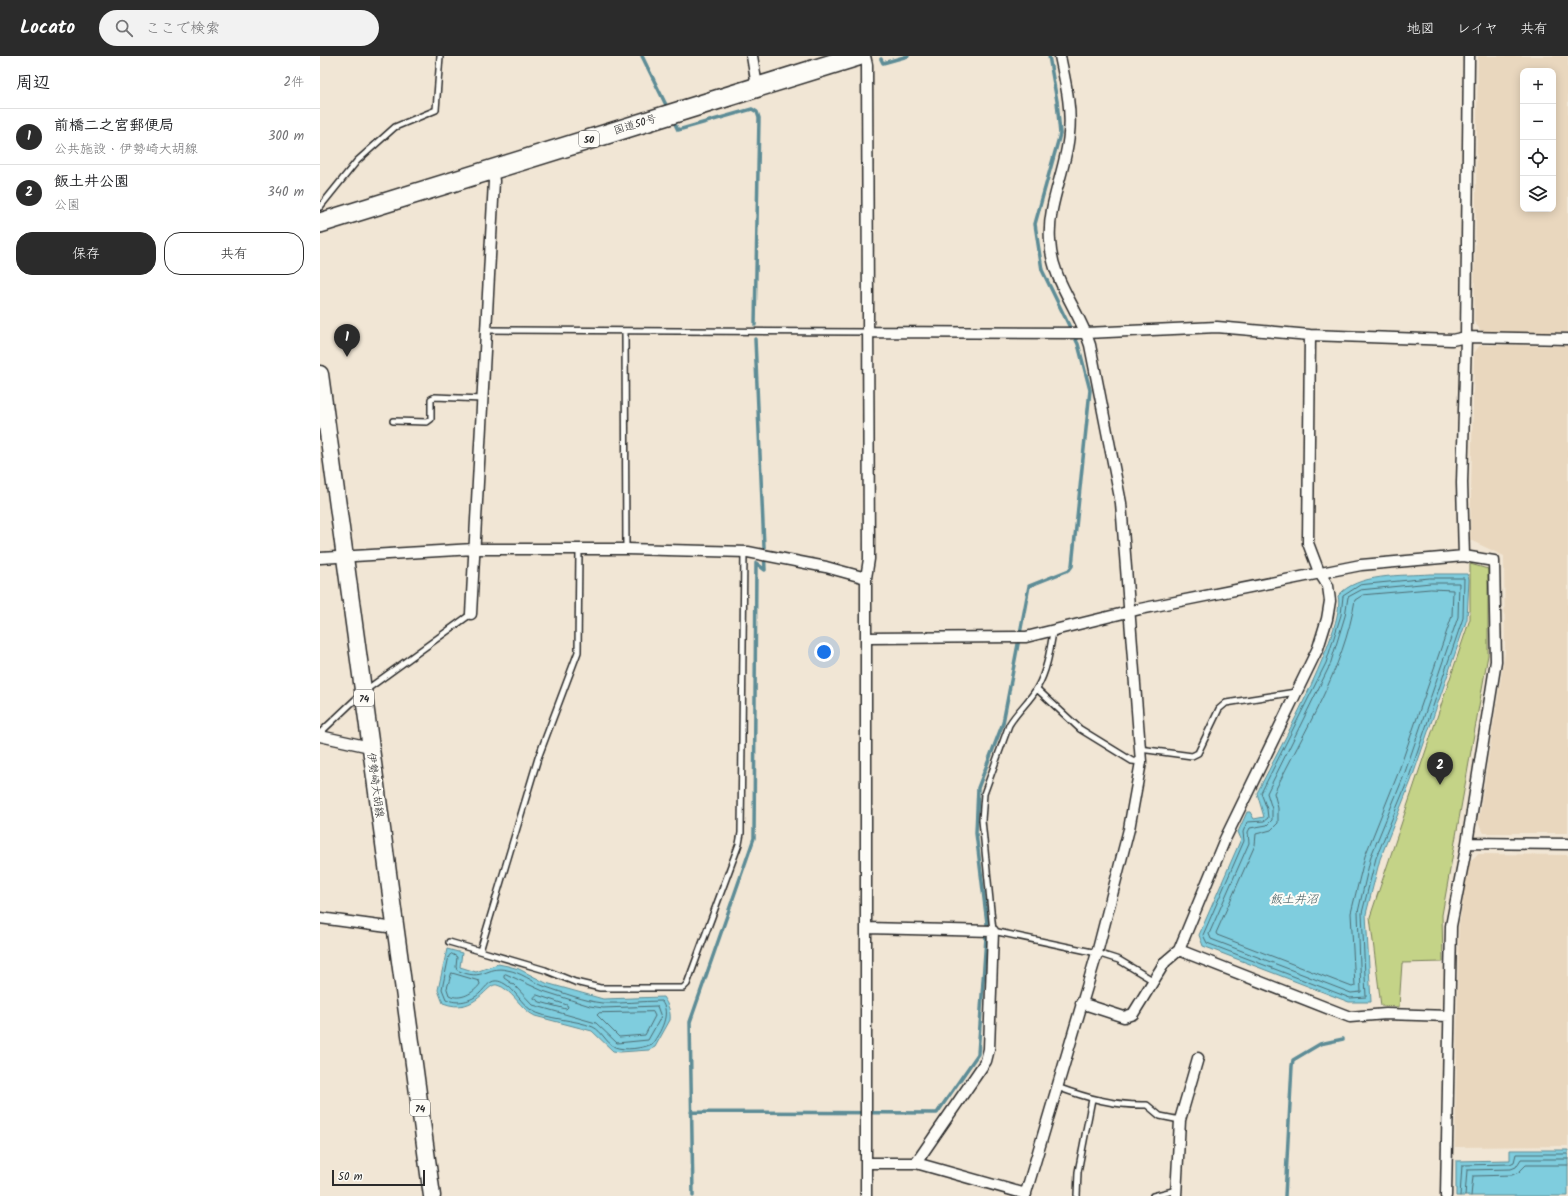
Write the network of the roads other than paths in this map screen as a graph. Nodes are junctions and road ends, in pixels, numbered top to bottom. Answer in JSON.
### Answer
{"nodes":[{"id":1,"x":440,"y":56,"type":"edge"},
{"id":2,"x":752,"y":56,"type":"edge"},
{"id":3,"x":858,"y":56,"type":"edge"},
{"id":4,"x":865,"y":56,"type":"edge"},
{"id":5,"x":1060,"y":56,"type":"edge"},
{"id":6,"x":1469,"y":56,"type":"edge"},
{"id":7,"x":756,"y":86,"type":"junction"},
{"id":8,"x":492,"y":169,"type":"junction"},
{"id":9,"x":320,"y":206,"type":"edge"},
{"id":10,"x":320,"y":222,"type":"edge"},
{"id":11,"x":487,"y":330,"type":"junction"},
{"id":12,"x":625,"y":332,"type":"junction"},
{"id":13,"x":869,"y":332,"type":"junction"},
{"id":14,"x":1086,"y":333,"type":"junction"},
{"id":15,"x":1310,"y":334,"type":"junction"},
{"id":16,"x":1466,"y":337,"type":"junction"},
{"id":17,"x":1568,"y":339,"type":"edge"},
{"id":18,"x":320,"y":374,"type":"edge"},
{"id":19,"x":482,"y":400,"type":"junction"},
{"id":20,"x":393,"y":421,"type":"dead end"},
{"id":21,"x":474,"y":549,"type":"junction"},
{"id":22,"x":626,"y":549,"type":"junction"},
{"id":23,"x":579,"y":550,"type":"junction"},
{"id":24,"x":744,"y":552,"type":"junction"},
{"id":25,"x":345,"y":555,"type":"junction"},
{"id":26,"x":1464,"y":556,"type":"junction"},
{"id":27,"x":320,"y":558,"type":"edge"},
{"id":28,"x":1319,"y":572,"type":"junction"},
{"id":29,"x":866,"y":578,"type":"junction"},
{"id":30,"x":1129,"y":613,"type":"junction"},
{"id":31,"x":471,"y":614,"type":"joint"},
{"id":32,"x":1053,"y":632,"type":"junction"},
{"id":33,"x":866,"y":638,"type":"junction"},
{"id":34,"x":1037,"y":689,"type":"junction"},
{"id":35,"x":1297,"y":692,"type":"junction"},
{"id":36,"x":363,"y":693,"type":"junction"},
{"id":37,"x":320,"y":733,"type":"edge"},
{"id":38,"x":320,"y":736,"type":"edge"},
{"id":39,"x":370,"y":747,"type":"junction"},
{"id":40,"x":1140,"y":749,"type":"junction"},
{"id":41,"x":1141,"y":762,"type":"junction"},
{"id":42,"x":1467,"y":843,"type":"junction"},
{"id":43,"x":1568,"y":844,"type":"edge"},
{"id":44,"x":320,"y":918,"type":"edge"},
{"id":45,"x":395,"y":928,"type":"junction"},
{"id":46,"x":866,"y":928,"type":"junction"},
{"id":47,"x":993,"y":931,"type":"junction"},
{"id":48,"x":449,"y":942,"type":"dead end"},
{"id":49,"x":1179,"y":950,"type":"junction"},
{"id":50,"x":480,"y":951,"type":"junction"},
{"id":51,"x":1097,"y":953,"type":"junction"},
{"id":52,"x":1154,"y":981,"type":"junction"},
{"id":53,"x":1081,"y":1003,"type":"junction"},
{"id":54,"x":1449,"y":1016,"type":"junction"},
{"id":55,"x":1198,"y":1058,"type":"dead end"},
{"id":56,"x":1057,"y":1087,"type":"junction"},
{"id":57,"x":1092,"y":1100,"type":"junction"},
{"id":58,"x":1180,"y":1120,"type":"junction"},
{"id":59,"x":866,"y":1163,"type":"junction"},
{"id":60,"x":916,"y":1163,"type":"junction"},
{"id":61,"x":1176,"y":1193,"type":"edge"},
{"id":62,"x":1027,"y":1195,"type":"edge"},
{"id":63,"x":432,"y":1196,"type":"edge"},
{"id":64,"x":866,"y":1196,"type":"edge"},
{"id":65,"x":1077,"y":1196,"type":"edge"},
{"id":66,"x":1153,"y":1196,"type":"edge"},
{"id":67,"x":1446,"y":1196,"type":"edge"}],
"edges":[{"from":1,"to":9,"type":"lane"},
{"from":2,"to":7,"type":"street"},
{"from":3,"to":7,"type":"highway","name":"国道50号","number":"50"},
{"from":4,"to":13,"type":"street"},
{"from":5,"to":14,"type":"street"},
{"from":6,"to":16,"type":"street"},
{"from":7,"to":8,"type":"highway","name":"国道50号","number":"50"},
{"from":8,"to":10,"type":"highway","name":"国道50号","number":"50"},
{"from":8,"to":11,"type":"street"},
{"from":11,"to":12,"type":"lane"},
{"from":11,"to":19,"type":"street"},
{"from":12,"to":13,"type":"lane"},
{"from":12,"to":22,"type":"lane"},
{"from":13,"to":14,"type":"street"},
{"from":13,"to":29,"type":"street"},
{"from":14,"to":15,"type":"street"},
{"from":14,"to":30,"type":"street"},
{"from":15,"to":16,"type":"street"},
{"from":15,"to":28,"type":"street"},
{"from":16,"to":17,"type":"street"},
{"from":16,"to":26,"type":"street"},
{"from":18,"to":25,"type":"main road","name":"伊勢崎大胡線","number":"74"},
{"from":19,"to":20,"type":"lane"},
{"from":19,"to":21,"type":"street"},
{"from":21,"to":23,"type":"street"},
{"from":21,"to":25,"type":"street"},
{"from":21,"to":31,"type":"street"},
{"from":22,"to":23,"type":"street"},
{"from":22,"to":24,"type":"street"},
{"from":23,"to":50,"type":"lane"},
{"from":24,"to":29,"type":"street"},
{"from":24,"to":50,"type":"lane"},
{"from":25,"to":27,"type":"street"},
{"from":25,"to":36,"type":"main road","name":"伊勢崎大胡線","number":"74"},
{"from":26,"to":28,"type":"street"},
{"from":26,"to":42,"type":"street"},
{"from":28,"to":30,"type":"street"},
{"from":28,"to":35,"type":"street"},
{"from":29,"to":33,"type":"street"},
{"from":30,"to":32,"type":"street"},
{"from":30,"to":40,"type":"street"},
{"from":31,"to":36,"type":"lane"},
{"from":32,"to":33,"type":"street"},
{"from":32,"to":34,"type":"lane"},
{"from":33,"to":46,"type":"street"},
{"from":34,"to":41,"type":"lane"},
{"from":34,"to":47,"type":"lane"},
{"from":35,"to":40,"type":"lane"},
{"from":35,"to":49,"type":"street"},
{"from":36,"to":37,"type":"lane"},
{"from":36,"to":39,"type":"main road","name":"伊勢崎大胡線","number":"74"},
{"from":38,"to":39,"type":"street"},
{"from":39,"to":45,"type":"main road","name":"伊勢崎大胡線","number":"74"},
{"from":40,"to":41,"type":"street"},
{"from":41,"to":51,"type":"street"},
{"from":42,"to":43,"type":"street"},
{"from":42,"to":54,"type":"street"},
{"from":44,"to":45,"type":"street"},
{"from":45,"to":63,"type":"main road","name":"伊勢崎大胡線","number":"74"},
{"from":46,"to":47,"type":"street"},
{"from":46,"to":59,"type":"street"},
{"from":47,"to":51,"type":"lane"},
{"from":47,"to":60,"type":"street"},
{"from":48,"to":50,"type":"lane"},
{"from":49,"to":52,"type":"street"},
{"from":49,"to":54,"type":"street"},
{"from":51,"to":52,"type":"lane"},
{"from":51,"to":53,"type":"street"},
{"from":52,"to":53,"type":"street"},
{"from":53,"to":56,"type":"street"},
{"from":54,"to":67,"type":"street"},
{"from":55,"to":58,"type":"street"},
{"from":56,"to":57,"type":"lane"},
{"from":56,"to":62,"type":"street"},
{"from":57,"to":58,"type":"lane"},
{"from":57,"to":65,"type":"lane"},
{"from":58,"to":61,"type":"street"},
{"from":59,"to":60,"type":"street"},
{"from":59,"to":64,"type":"street"},
{"from":60,"to":62,"type":"street"},
{"from":61,"to":66,"type":"lane"}]}
